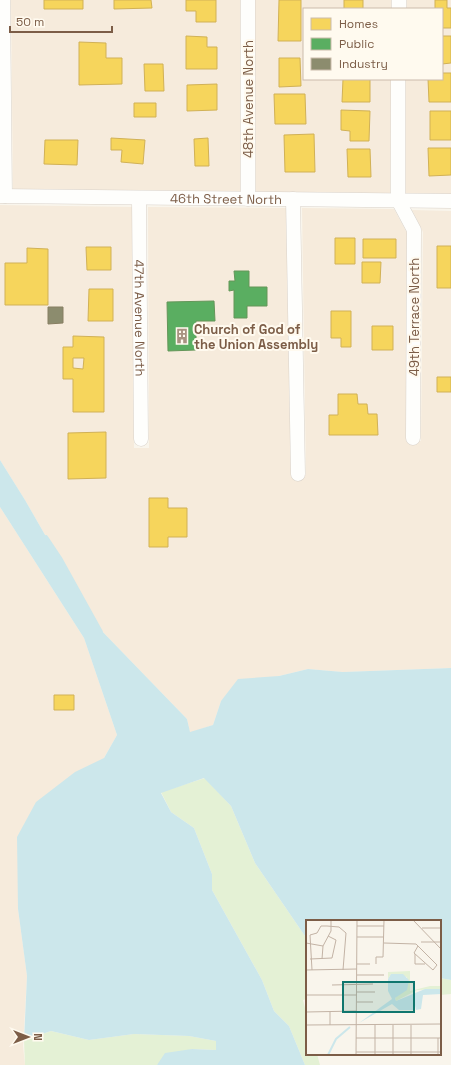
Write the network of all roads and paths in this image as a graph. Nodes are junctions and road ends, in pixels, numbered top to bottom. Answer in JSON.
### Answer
{"nodes":[{"id":1,"x":3,"y":0,"type":"edge"},
{"id":2,"x":248,"y":0,"type":"edge"},
{"id":3,"x":398,"y":80,"type":"edge"},
{"id":4,"x":2,"y":196,"type":"edge"},
{"id":5,"x":139,"y":198,"type":"junction"},
{"id":6,"x":248,"y":199,"type":"junction"},
{"id":7,"x":293,"y":199,"type":"junction"},
{"id":8,"x":398,"y":200,"type":"junction"},
{"id":9,"x":451,"y":202,"type":"edge"},
{"id":10,"x":413,"y":438,"type":"dead end"},
{"id":11,"x":141,"y":439,"type":"dead end"},
{"id":12,"x":298,"y":474,"type":"dead end"}],
"edges":[{"from":1,"to":4,"type":"street"},
{"from":2,"to":6,"type":"street","name":"48th Avenue North"},
{"from":3,"to":8,"type":"street"},
{"from":4,"to":5,"type":"street","name":"46th Street North"},
{"from":5,"to":6,"type":"street","name":"46th Street North"},
{"from":5,"to":11,"type":"street","name":"47th Avenue North"},
{"from":6,"to":7,"type":"street","name":"46th Street North"},
{"from":7,"to":8,"type":"street","name":"46th Street North"},
{"from":7,"to":12,"type":"street"},
{"from":8,"to":9,"type":"street","name":"46th Street North"},
{"from":8,"to":10,"type":"street","name":"49th Terrace North"}]}
